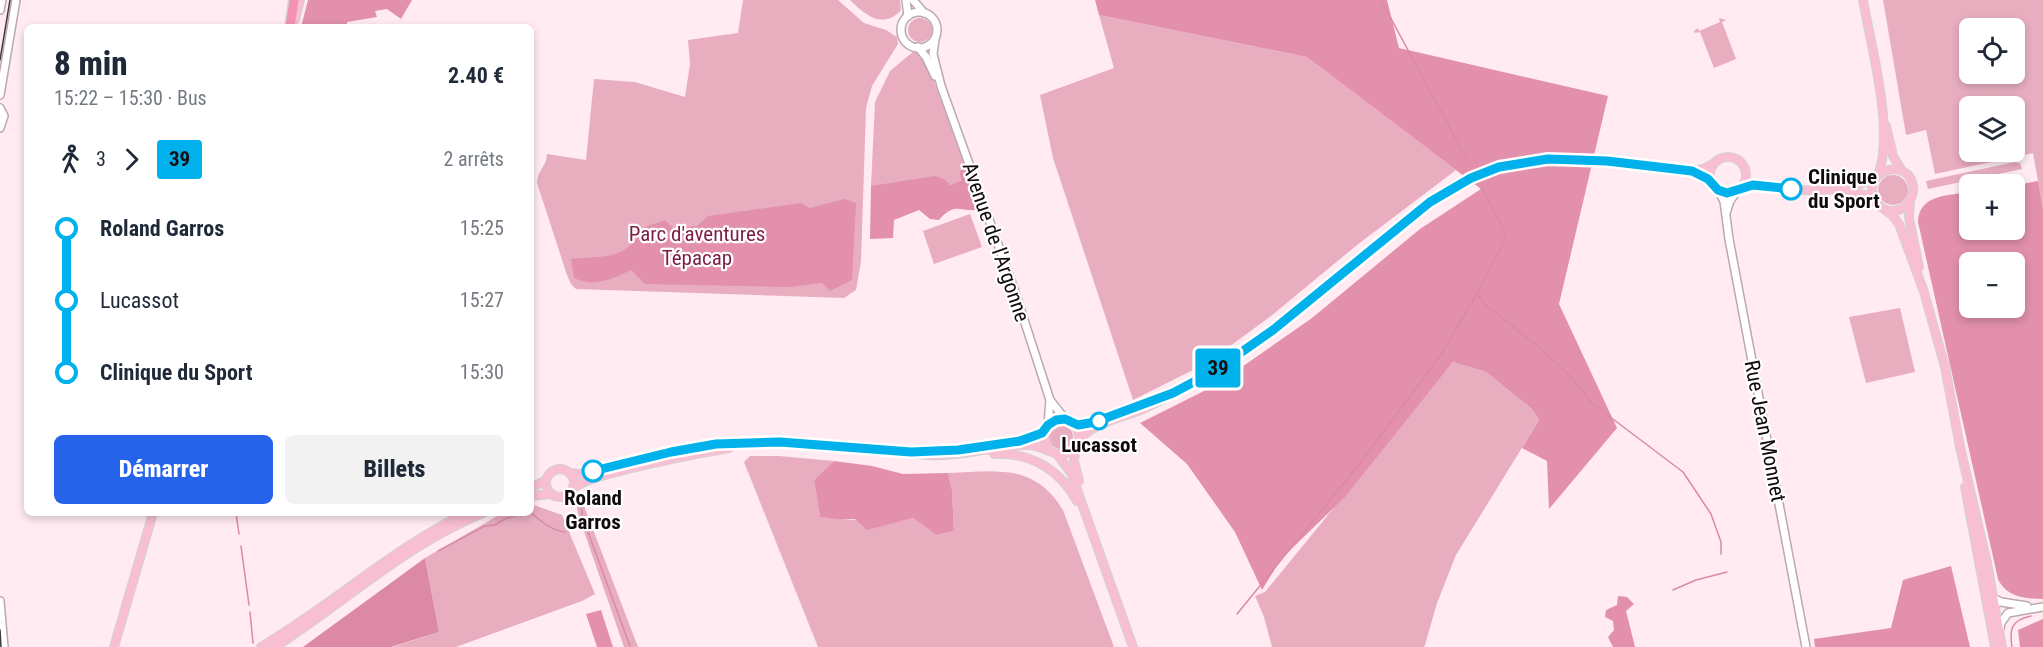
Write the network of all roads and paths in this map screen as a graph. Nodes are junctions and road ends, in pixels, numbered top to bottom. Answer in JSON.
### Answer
{"nodes":[{"id":1,"x":2,"y":0,"type":"edge"},
{"id":2,"x":16,"y":0,"type":"edge"},
{"id":3,"x":294,"y":0,"type":"edge"},
{"id":4,"x":300,"y":0,"type":"edge"},
{"id":5,"x":906,"y":0,"type":"edge"},
{"id":6,"x":913,"y":0,"type":"edge"},
{"id":7,"x":1863,"y":0,"type":"edge"},
{"id":8,"x":0,"y":10,"type":"edge"},
{"id":9,"x":924,"y":13,"type":"junction"},
{"id":10,"x":908,"y":16,"type":"junction"},
{"id":11,"x":292,"y":24,"type":"edge"},
{"id":12,"x":293,"y":24,"type":"edge"},
{"id":13,"x":934,"y":39,"type":"junction"},
{"id":14,"x":918,"y":47,"type":"junction"},
{"id":15,"x":941,"y":86,"type":"junction"},
{"id":16,"x":0,"y":94,"type":"edge"},
{"id":17,"x":0,"y":108,"type":"edge"},
{"id":18,"x":1883,"y":116,"type":"junction"},
{"id":19,"x":0,"y":128,"type":"edge"},
{"id":20,"x":1713,"y":164,"type":"junction"},
{"id":21,"x":1746,"y":170,"type":"junction"},
{"id":22,"x":1692,"y":171,"type":"junction"},
{"id":23,"x":1903,"y":171,"type":"junction"},
{"id":24,"x":1876,"y":177,"type":"junction"},
{"id":25,"x":1715,"y":186,"type":"junction"},
{"id":26,"x":1767,"y":186,"type":"junction"},
{"id":27,"x":1831,"y":189,"type":"junction"},
{"id":28,"x":1738,"y":190,"type":"junction"},
{"id":29,"x":1910,"y":201,"type":"junction"},
{"id":30,"x":1876,"y":203,"type":"junction"},
{"id":31,"x":1885,"y":209,"type":"junction"},
{"id":32,"x":1725,"y":216,"type":"junction"},
{"id":33,"x":1924,"y":292,"type":"junction"},
{"id":34,"x":1173,"y":393,"type":"junction"},
{"id":35,"x":1050,"y":400,"type":"junction"},
{"id":36,"x":1065,"y":419,"type":"junction"},
{"id":37,"x":1074,"y":424,"type":"junction"},
{"id":38,"x":1046,"y":427,"type":"junction"},
{"id":39,"x":748,"y":443,"type":"junction"},
{"id":40,"x":1077,"y":444,"type":"junction"},
{"id":41,"x":1960,"y":447,"type":"junction"},
{"id":42,"x":911,"y":452,"type":"junction"},
{"id":43,"x":1054,"y":452,"type":"junction"},
{"id":44,"x":927,"y":455,"type":"junction"},
{"id":45,"x":570,"y":473,"type":"junction"},
{"id":46,"x":546,"y":480,"type":"junction"},
{"id":47,"x":534,"y":486,"type":"edge"},
{"id":48,"x":572,"y":489,"type":"junction"},
{"id":49,"x":552,"y":494,"type":"junction"},
{"id":50,"x":534,"y":496,"type":"edge"},
{"id":51,"x":152,"y":516,"type":"edge"},
{"id":52,"x":461,"y":516,"type":"edge"},
{"id":53,"x":477,"y":516,"type":"edge"},
{"id":54,"x":1092,"y":529,"type":"junction"},
{"id":55,"x":1097,"y":543,"type":"junction"},
{"id":56,"x":1993,"y":598,"type":"junction"},
{"id":57,"x":0,"y":601,"type":"edge"},
{"id":58,"x":2039,"y":607,"type":"edge"},
{"id":59,"x":1999,"y":630,"type":"junction"},
{"id":60,"x":113,"y":646,"type":"edge"},
{"id":61,"x":4,"y":647,"type":"edge"},
{"id":62,"x":261,"y":647,"type":"edge"},
{"id":63,"x":275,"y":647,"type":"edge"},
{"id":64,"x":1133,"y":647,"type":"edge"},
{"id":65,"x":1806,"y":647,"type":"edge"},
{"id":66,"x":1995,"y":647,"type":"edge"},
{"id":67,"x":2002,"y":647,"type":"edge"}],
"edges":[{"from":1,"to":8,"type":"street"},
{"from":2,"to":16,"type":"street"},
{"from":3,"to":11,"type":"highway"},
{"from":4,"to":12,"type":"main road"},
{"from":5,"to":10,"type":"street"},
{"from":6,"to":9,"type":"street"},
{"from":7,"to":18,"type":"main road"},
{"from":9,"to":10,"type":"street"},
{"from":9,"to":13,"type":"street"},
{"from":10,"to":14,"type":"street"},
{"from":13,"to":14,"type":"street"},
{"from":13,"to":15,"type":"street","name":"Avenue de l'Argonne"},
{"from":14,"to":15,"type":"street","name":"Avenue de l'Argonne"},
{"from":15,"to":35,"type":"street","name":"Avenue de l'Argonne"},
{"from":17,"to":19,"type":"street"},
{"from":18,"to":23,"type":"main road"},
{"from":18,"to":24,"type":"main road"},
{"from":20,"to":21,"type":"main road"},
{"from":20,"to":22,"type":"main road"},
{"from":20,"to":25,"type":"main road"},
{"from":21,"to":26,"type":"main road"},
{"from":21,"to":28,"type":"main road"},
{"from":22,"to":25,"type":"main road"},
{"from":22,"to":34,"type":"main road"},
{"from":23,"to":24,"type":"main road"},
{"from":23,"to":29,"type":"main road"},
{"from":24,"to":27,"type":"main road"},
{"from":24,"to":30,"type":"main road"},
{"from":25,"to":28,"type":"main road"},
{"from":25,"to":32,"type":"street","name":"Rue Jean Monnet"},
{"from":26,"to":27,"type":"main road"},
{"from":26,"to":28,"type":"main road"},
{"from":27,"to":30,"type":"main road"},
{"from":28,"to":32,"type":"street"},
{"from":29,"to":31,"type":"main road"},
{"from":29,"to":33,"type":"main road"},
{"from":30,"to":31,"type":"main road"},
{"from":31,"to":33,"type":"main road"},
{"from":32,"to":65,"type":"street","name":"Rue Jean Monnet"},
{"from":33,"to":41,"type":"main road"},
{"from":34,"to":37,"type":"main road"},
{"from":34,"to":40,"type":"main road"},
{"from":35,"to":36,"type":"street"},
{"from":35,"to":38,"type":"street"},
{"from":36,"to":37,"type":"main road"},
{"from":36,"to":38,"type":"main road"},
{"from":37,"to":40,"type":"main road"},
{"from":38,"to":42,"type":"main road"},
{"from":38,"to":43,"type":"main road"},
{"from":39,"to":42,"type":"main road"},
{"from":39,"to":45,"type":"main road"},
{"from":39,"to":48,"type":"main road"},
{"from":40,"to":43,"type":"main road"},
{"from":40,"to":55,"type":"main road"},
{"from":41,"to":56,"type":"main road"},
{"from":41,"to":66,"type":"main road"},
{"from":42,"to":44,"type":"main road"},
{"from":43,"to":44,"type":"main road"},
{"from":43,"to":54,"type":"main road"},
{"from":44,"to":54,"type":"main road"},
{"from":45,"to":46,"type":"main road"},
{"from":45,"to":48,"type":"main road"},
{"from":46,"to":47,"type":"main road"},
{"from":46,"to":49,"type":"main road"},
{"from":48,"to":49,"type":"main road"},
{"from":49,"to":50,"type":"main road"},
{"from":51,"to":60,"type":"main road"},
{"from":52,"to":62,"type":"main road"},
{"from":53,"to":63,"type":"main road"},
{"from":54,"to":55,"type":"main road"},
{"from":55,"to":64,"type":"main road"},
{"from":56,"to":58,"type":"street"},
{"from":56,"to":59,"type":"main road"},
{"from":57,"to":61,"type":"street"},
{"from":58,"to":59,"type":"street"},
{"from":59,"to":67,"type":"main road"}]}
